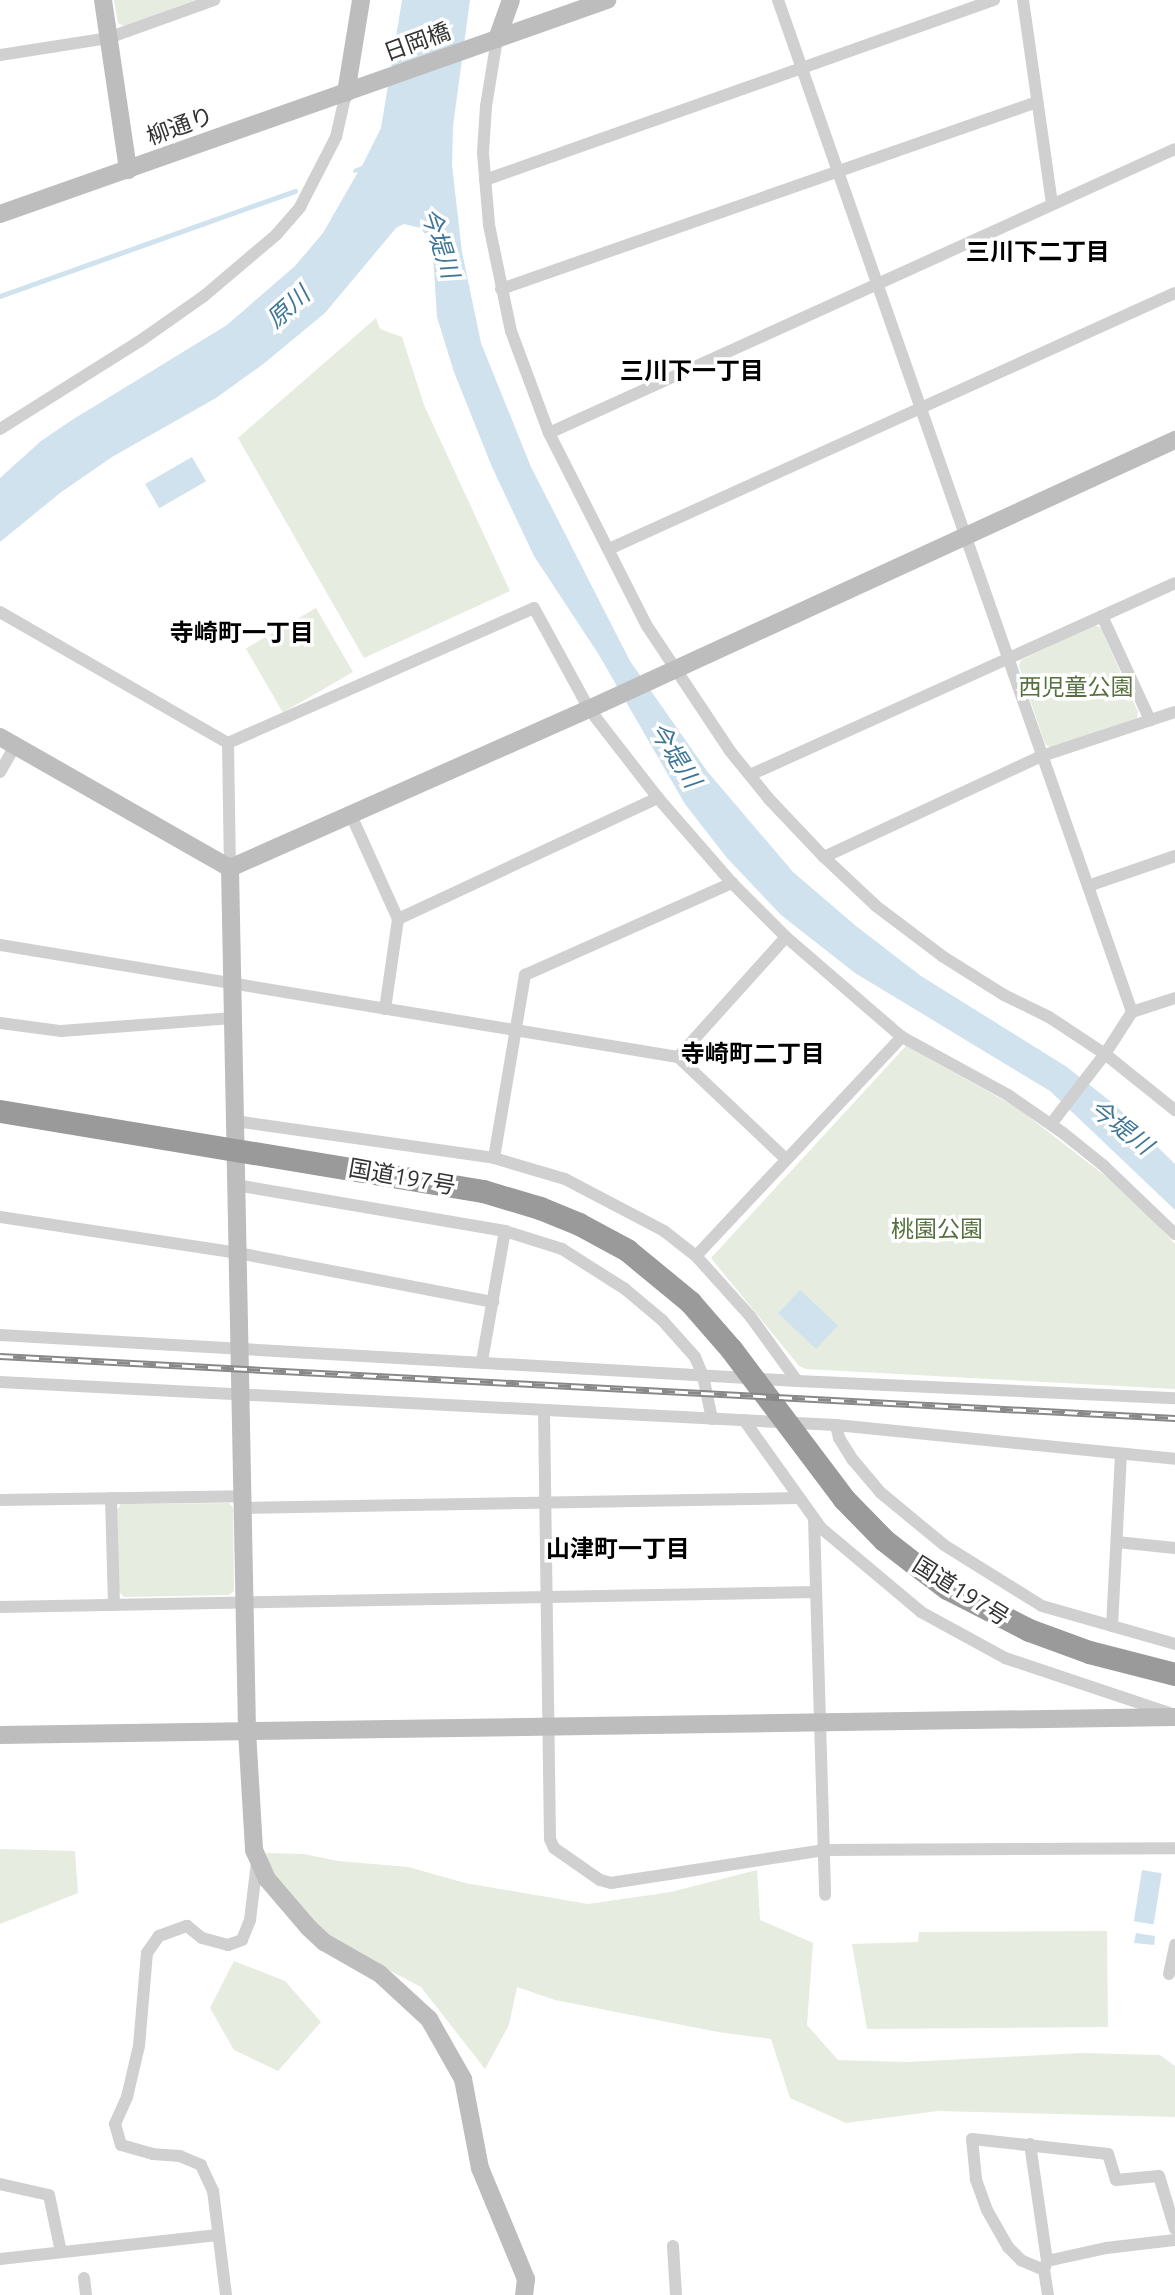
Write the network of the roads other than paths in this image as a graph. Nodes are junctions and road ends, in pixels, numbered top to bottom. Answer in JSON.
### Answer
{"nodes":[{"id":1,"x":103,"y":0,"type":"edge"},
{"id":2,"x":214,"y":0,"type":"edge"},
{"id":3,"x":361,"y":0,"type":"edge"},
{"id":4,"x":511,"y":0,"type":"edge"},
{"id":5,"x":607,"y":0,"type":"edge"},
{"id":6,"x":778,"y":0,"type":"edge"},
{"id":7,"x":994,"y":0,"type":"edge"},
{"id":8,"x":1023,"y":0,"type":"edge"},
{"id":9,"x":108,"y":38,"type":"junction"},
{"id":10,"x":497,"y":39,"type":"junction"},
{"id":11,"x":0,"y":55,"type":"edge"},
{"id":12,"x":802,"y":68,"type":"junction"},
{"id":13,"x":376,"y":82,"type":"joint"},
{"id":14,"x":346,"y":93,"type":"junction"},
{"id":15,"x":1037,"y":102,"type":"junction"},
{"id":16,"x":1175,"y":149,"type":"edge"},
{"id":17,"x":128,"y":170,"type":"junction"},
{"id":18,"x":838,"y":172,"type":"junction"},
{"id":19,"x":485,"y":180,"type":"junction"},
{"id":20,"x":1052,"y":204,"type":"junction"},
{"id":21,"x":0,"y":214,"type":"edge"},
{"id":22,"x":877,"y":282,"type":"junction"},
{"id":23,"x":501,"y":289,"type":"junction"},
{"id":24,"x":1175,"y":293,"type":"edge"},
{"id":25,"x":920,"y":408,"type":"junction"},
{"id":26,"x":0,"y":429,"type":"edge"},
{"id":27,"x":549,"y":433,"type":"junction"},
{"id":28,"x":1175,"y":440,"type":"edge"},
{"id":29,"x":965,"y":534,"type":"junction"},
{"id":30,"x":609,"y":549,"type":"junction"},
{"id":31,"x":1175,"y":583,"type":"edge"},
{"id":32,"x":0,"y":612,"type":"edge"},
{"id":33,"x":1102,"y":616,"type":"junction"},
{"id":34,"x":1008,"y":659,"type":"junction"},
{"id":35,"x":674,"y":669,"type":"junction"},
{"id":36,"x":589,"y":709,"type":"junction"},
{"id":37,"x":1175,"y":712,"type":"edge"},
{"id":38,"x":1150,"y":720,"type":"junction"},
{"id":39,"x":8,"y":742,"type":"edge"},
{"id":40,"x":229,"y":743,"type":"junction"},
{"id":41,"x":1042,"y":756,"type":"junction"},
{"id":42,"x":0,"y":772,"type":"edge"},
{"id":43,"x":750,"y":775,"type":"junction"},
{"id":44,"x":658,"y":798,"type":"junction"},
{"id":45,"x":351,"y":815,"type":"junction"},
{"id":46,"x":1175,"y":856,"type":"edge"},
{"id":47,"x":824,"y":857,"type":"junction"},
{"id":48,"x":230,"y":868,"type":"junction"},
{"id":49,"x":732,"y":883,"type":"junction"},
{"id":50,"x":1088,"y":886,"type":"junction"},
{"id":51,"x":398,"y":919,"type":"junction"},
{"id":52,"x":786,"y":937,"type":"junction"},
{"id":53,"x":0,"y":945,"type":"edge"},
{"id":54,"x":232,"y":984,"type":"junction"},
{"id":55,"x":1175,"y":998,"type":"edge"},
{"id":56,"x":386,"y":1009,"type":"junction"},
{"id":57,"x":1132,"y":1012,"type":"junction"},
{"id":58,"x":233,"y":1018,"type":"junction"},
{"id":59,"x":0,"y":1023,"type":"edge"},
{"id":60,"x":516,"y":1030,"type":"junction"},
{"id":61,"x":902,"y":1037,"type":"junction"},
{"id":62,"x":1105,"y":1054,"type":"junction"},
{"id":63,"x":678,"y":1057,"type":"junction"},
{"id":64,"x":0,"y":1111,"type":"edge"},
{"id":65,"x":1175,"y":1111,"type":"edge"},
{"id":66,"x":235,"y":1121,"type":"junction"},
{"id":67,"x":1051,"y":1124,"type":"junction"},
{"id":68,"x":236,"y":1150,"type":"junction"},
{"id":69,"x":494,"y":1158,"type":"junction"},
{"id":70,"x":786,"y":1159,"type":"junction"},
{"id":71,"x":236,"y":1185,"type":"junction"},
{"id":72,"x":0,"y":1217,"type":"edge"},
{"id":73,"x":505,"y":1231,"type":"junction"},
{"id":74,"x":1175,"y":1234,"type":"edge"},
{"id":75,"x":238,"y":1253,"type":"junction"},
{"id":76,"x":696,"y":1256,"type":"junction"},
{"id":77,"x":493,"y":1301,"type":"junction"},
{"id":78,"x":0,"y":1335,"type":"edge"},
{"id":79,"x":240,"y":1347,"type":"junction"},
{"id":80,"x":482,"y":1361,"type":"junction"},
{"id":81,"x":703,"y":1376,"type":"junction"},
{"id":82,"x":797,"y":1381,"type":"junction"},
{"id":83,"x":0,"y":1382,"type":"edge"},
{"id":84,"x":240,"y":1394,"type":"junction"},
{"id":85,"x":1175,"y":1398,"type":"edge"},
{"id":86,"x":544,"y":1410,"type":"junction"},
{"id":87,"x":712,"y":1419,"type":"junction"},
{"id":88,"x":744,"y":1420,"type":"junction"},
{"id":89,"x":836,"y":1425,"type":"junction"},
{"id":90,"x":1121,"y":1456,"type":"junction"},
{"id":91,"x":1175,"y":1459,"type":"edge"},
{"id":92,"x":111,"y":1498,"type":"junction"},
{"id":93,"x":798,"y":1498,"type":"junction"},
{"id":94,"x":0,"y":1500,"type":"edge"},
{"id":95,"x":243,"y":1502,"type":"junction"},
{"id":96,"x":546,"y":1503,"type":"junction"},
{"id":97,"x":814,"y":1518,"type":"junction"},
{"id":98,"x":1117,"y":1542,"type":"junction"},
{"id":99,"x":1175,"y":1548,"type":"edge"},
{"id":100,"x":817,"y":1592,"type":"junction"},
{"id":101,"x":547,"y":1597,"type":"junction"},
{"id":102,"x":244,"y":1602,"type":"junction"},
{"id":103,"x":114,"y":1605,"type":"junction"},
{"id":104,"x":0,"y":1607,"type":"edge"},
{"id":105,"x":1112,"y":1626,"type":"junction"},
{"id":106,"x":1175,"y":1644,"type":"edge"},
{"id":107,"x":1175,"y":1674,"type":"edge"},
{"id":108,"x":1175,"y":1716,"type":"edge"},
{"id":109,"x":820,"y":1722,"type":"junction"},
{"id":110,"x":549,"y":1727,"type":"junction"},
{"id":111,"x":247,"y":1731,"type":"junction"},
{"id":112,"x":0,"y":1735,"type":"edge"},
{"id":113,"x":1175,"y":1848,"type":"edge"},
{"id":114,"x":824,"y":1850,"type":"junction"},
{"id":115,"x":257,"y":1862,"type":"junction"},
{"id":116,"x":825,"y":1895,"type":"dead end"},
{"id":117,"x":1175,"y":1945,"type":"edge"},
{"id":118,"x":1169,"y":1974,"type":"dead end"},
{"id":119,"x":1030,"y":2144,"type":"junction"},
{"id":120,"x":0,"y":2184,"type":"edge"},
{"id":121,"x":1169,"y":2191,"type":"edge"},
{"id":122,"x":1175,"y":2229,"type":"edge"},
{"id":123,"x":218,"y":2235,"type":"junction"},
{"id":124,"x":1175,"y":2240,"type":"edge"},
{"id":125,"x":673,"y":2246,"type":"dead end"},
{"id":126,"x":61,"y":2252,"type":"junction"},
{"id":127,"x":0,"y":2259,"type":"edge"},
{"id":128,"x":1046,"y":2265,"type":"junction"},
{"id":129,"x":84,"y":2278,"type":"dead end"},
{"id":130,"x":86,"y":2295,"type":"edge"},
{"id":131,"x":226,"y":2295,"type":"edge"},
{"id":132,"x":524,"y":2295,"type":"edge"},
{"id":133,"x":676,"y":2295,"type":"edge"},
{"id":134,"x":1048,"y":2295,"type":"edge"}],
"edges":[{"from":1,"to":9,"type":"street"},
{"from":2,"to":9,"type":"street"},
{"from":3,"to":14,"type":"street"},
{"from":4,"to":10,"type":"street"},
{"from":5,"to":10,"type":"street","name":"日岡橋"},
{"from":6,"to":12,"type":"street"},
{"from":7,"to":12,"type":"street"},
{"from":8,"to":15,"type":"street"},
{"from":9,"to":11,"type":"street"},
{"from":9,"to":17,"type":"street"},
{"from":10,"to":13,"type":"street","name":"日岡橋"},
{"from":10,"to":19,"type":"street"},
{"from":12,"to":18,"type":"street"},
{"from":12,"to":19,"type":"street"},
{"from":13,"to":14,"type":"street","name":"柳通り"},
{"from":14,"to":17,"type":"street","name":"柳通り"},
{"from":14,"to":26,"type":"street"},
{"from":15,"to":18,"type":"street"},
{"from":15,"to":20,"type":"street"},
{"from":16,"to":20,"type":"street"},
{"from":17,"to":21,"type":"street","name":"柳通り"},
{"from":18,"to":22,"type":"street"},
{"from":18,"to":23,"type":"street"},
{"from":19,"to":23,"type":"street"},
{"from":20,"to":22,"type":"street"},
{"from":22,"to":25,"type":"street"},
{"from":22,"to":27,"type":"street"},
{"from":23,"to":27,"type":"street"},
{"from":24,"to":25,"type":"street"},
{"from":25,"to":29,"type":"street"},
{"from":25,"to":30,"type":"street"},
{"from":27,"to":30,"type":"street"},
{"from":28,"to":29,"type":"street"},
{"from":29,"to":34,"type":"street"},
{"from":29,"to":35,"type":"street"},
{"from":30,"to":35,"type":"street"},
{"from":31,"to":33,"type":"street"},
{"from":32,"to":40,"type":"street"},
{"from":33,"to":34,"type":"street"},
{"from":33,"to":38,"type":"street"},
{"from":34,"to":41,"type":"street"},
{"from":34,"to":43,"type":"street"},
{"from":35,"to":36,"type":"street"},
{"from":35,"to":43,"type":"street"},
{"from":36,"to":40,"type":"street"},
{"from":36,"to":44,"type":"street"},
{"from":36,"to":45,"type":"street"},
{"from":37,"to":38,"type":"street"},
{"from":38,"to":41,"type":"street"},
{"from":39,"to":42,"type":"street"},
{"from":39,"to":48,"type":"street"},
{"from":40,"to":48,"type":"street"},
{"from":41,"to":47,"type":"street"},
{"from":41,"to":50,"type":"street"},
{"from":43,"to":47,"type":"street"},
{"from":44,"to":49,"type":"street"},
{"from":44,"to":51,"type":"street"},
{"from":45,"to":48,"type":"street"},
{"from":45,"to":51,"type":"street"},
{"from":46,"to":50,"type":"street"},
{"from":47,"to":62,"type":"street"},
{"from":48,"to":54,"type":"street"},
{"from":49,"to":52,"type":"street"},
{"from":49,"to":60,"type":"street"},
{"from":50,"to":57,"type":"street"},
{"from":51,"to":56,"type":"street"},
{"from":52,"to":61,"type":"street"},
{"from":52,"to":63,"type":"street"},
{"from":53,"to":54,"type":"street"},
{"from":54,"to":56,"type":"street"},
{"from":54,"to":58,"type":"street"},
{"from":55,"to":57,"type":"street"},
{"from":56,"to":60,"type":"street"},
{"from":57,"to":62,"type":"street"},
{"from":58,"to":59,"type":"street"},
{"from":58,"to":66,"type":"street"},
{"from":60,"to":63,"type":"street"},
{"from":60,"to":69,"type":"street"},
{"from":61,"to":67,"type":"street"},
{"from":61,"to":70,"type":"street"},
{"from":62,"to":65,"type":"street"},
{"from":62,"to":67,"type":"street"},
{"from":63,"to":70,"type":"street"},
{"from":64,"to":68,"type":"highway","name":"国道197号"},
{"from":66,"to":68,"type":"street"},
{"from":66,"to":69,"type":"street"},
{"from":67,"to":74,"type":"street"},
{"from":68,"to":71,"type":"street"},
{"from":68,"to":107,"type":"highway","name":"国道197号"},
{"from":69,"to":76,"type":"street"},
{"from":70,"to":76,"type":"street"},
{"from":71,"to":73,"type":"street"},
{"from":71,"to":75,"type":"street"},
{"from":72,"to":75,"type":"street"},
{"from":73,"to":77,"type":"street"},
{"from":73,"to":81,"type":"street"},
{"from":75,"to":77,"type":"street"},
{"from":75,"to":79,"type":"street"},
{"from":76,"to":82,"type":"street"},
{"from":77,"to":80,"type":"street"},
{"from":78,"to":79,"type":"street"},
{"from":79,"to":80,"type":"street"},
{"from":79,"to":84,"type":"street"},
{"from":80,"to":81,"type":"street"},
{"from":81,"to":82,"type":"street"},
{"from":81,"to":87,"type":"street"},
{"from":82,"to":85,"type":"street"},
{"from":83,"to":84,"type":"street"},
{"from":84,"to":86,"type":"street"},
{"from":84,"to":95,"type":"street"},
{"from":86,"to":87,"type":"street"},
{"from":86,"to":96,"type":"street"},
{"from":87,"to":88,"type":"street"},
{"from":88,"to":89,"type":"street"},
{"from":88,"to":93,"type":"street"},
{"from":89,"to":90,"type":"street"},
{"from":89,"to":105,"type":"street"},
{"from":90,"to":91,"type":"street"},
{"from":90,"to":98,"type":"street"},
{"from":92,"to":94,"type":"street"},
{"from":92,"to":95,"type":"street"},
{"from":92,"to":103,"type":"street"},
{"from":93,"to":96,"type":"street"},
{"from":93,"to":97,"type":"street"},
{"from":95,"to":96,"type":"street"},
{"from":95,"to":102,"type":"street"},
{"from":96,"to":101,"type":"street"},
{"from":97,"to":100,"type":"street"},
{"from":97,"to":108,"type":"street"},
{"from":98,"to":99,"type":"street"},
{"from":98,"to":105,"type":"street"},
{"from":100,"to":101,"type":"street"},
{"from":100,"to":109,"type":"street"},
{"from":101,"to":102,"type":"street"},
{"from":101,"to":110,"type":"street"},
{"from":102,"to":103,"type":"street"},
{"from":102,"to":111,"type":"street"},
{"from":103,"to":104,"type":"street"},
{"from":105,"to":106,"type":"street"},
{"from":108,"to":109,"type":"street"},
{"from":109,"to":110,"type":"street"},
{"from":109,"to":114,"type":"street"},
{"from":110,"to":111,"type":"street"},
{"from":110,"to":114,"type":"street"},
{"from":111,"to":112,"type":"street"},
{"from":111,"to":115,"type":"street"},
{"from":113,"to":114,"type":"street"},
{"from":114,"to":116,"type":"street"},
{"from":115,"to":123,"type":"street"},
{"from":115,"to":132,"type":"street"},
{"from":117,"to":118,"type":"street"},
{"from":119,"to":121,"type":"street"},
{"from":119,"to":128,"type":"street"},
{"from":119,"to":128,"type":"street"},
{"from":120,"to":126,"type":"street"},
{"from":121,"to":122,"type":"street"},
{"from":123,"to":126,"type":"street"},
{"from":123,"to":131,"type":"street"},
{"from":124,"to":128,"type":"street"},
{"from":125,"to":133,"type":"street"},
{"from":126,"to":127,"type":"street"},
{"from":128,"to":134,"type":"street"},
{"from":129,"to":130,"type":"street"}]}
